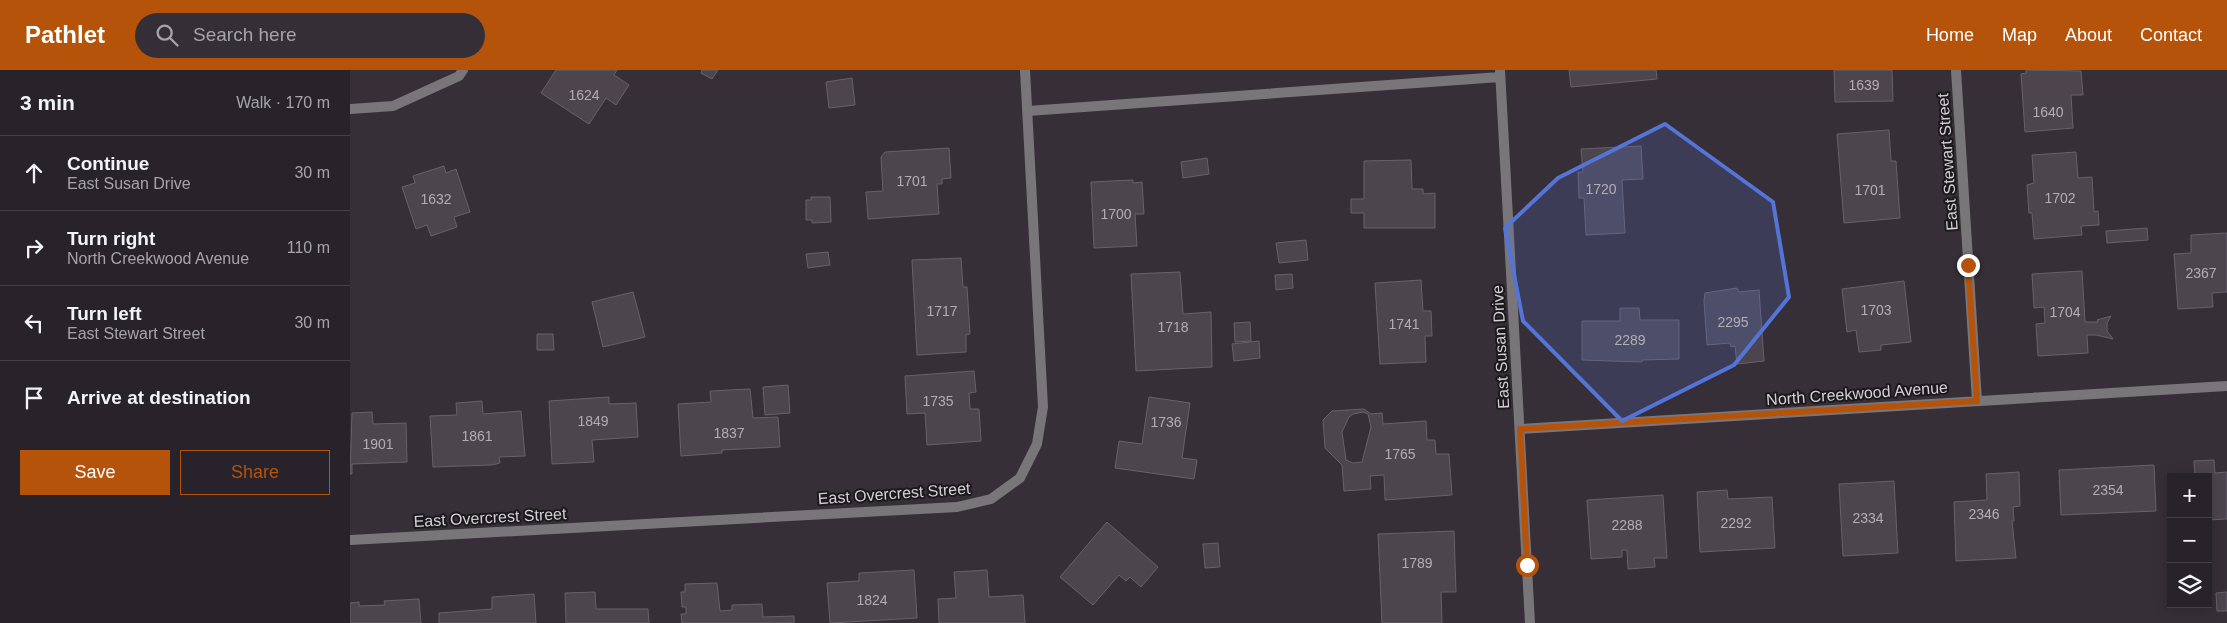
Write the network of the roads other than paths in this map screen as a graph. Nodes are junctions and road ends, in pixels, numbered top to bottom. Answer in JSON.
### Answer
{"nodes":[{"id":1,"x":463,"y":70,"type":"edge"},
{"id":2,"x":1025,"y":70,"type":"edge"},
{"id":3,"x":1956,"y":70,"type":"edge"},
{"id":4,"x":1500,"y":74,"type":"edge"},
{"id":5,"x":350,"y":109,"type":"edge"},
{"id":6,"x":1028,"y":111,"type":"junction"},
{"id":7,"x":2227,"y":386,"type":"edge"},
{"id":8,"x":1977,"y":401,"type":"junction"},
{"id":9,"x":1520,"y":429,"type":"junction"},
{"id":10,"x":350,"y":540,"type":"edge"},
{"id":11,"x":1530,"y":623,"type":"edge"}],
"edges":[{"from":1,"to":5,"type":"street"},
{"from":2,"to":6,"type":"street","name":"East Overcrest Street"},
{"from":3,"to":8,"type":"street","name":"East Stewart Street"},
{"from":4,"to":6,"type":"street"},
{"from":4,"to":9,"type":"street","name":"East Susan Drive"},
{"from":6,"to":10,"type":"street","name":"East Overcrest Street"},
{"from":7,"to":8,"type":"street","name":"North Creekwood Avenue"},
{"from":8,"to":9,"type":"street","name":"North Creekwood Avenue"},
{"from":9,"to":11,"type":"street","name":"East Susan Drive"}]}
